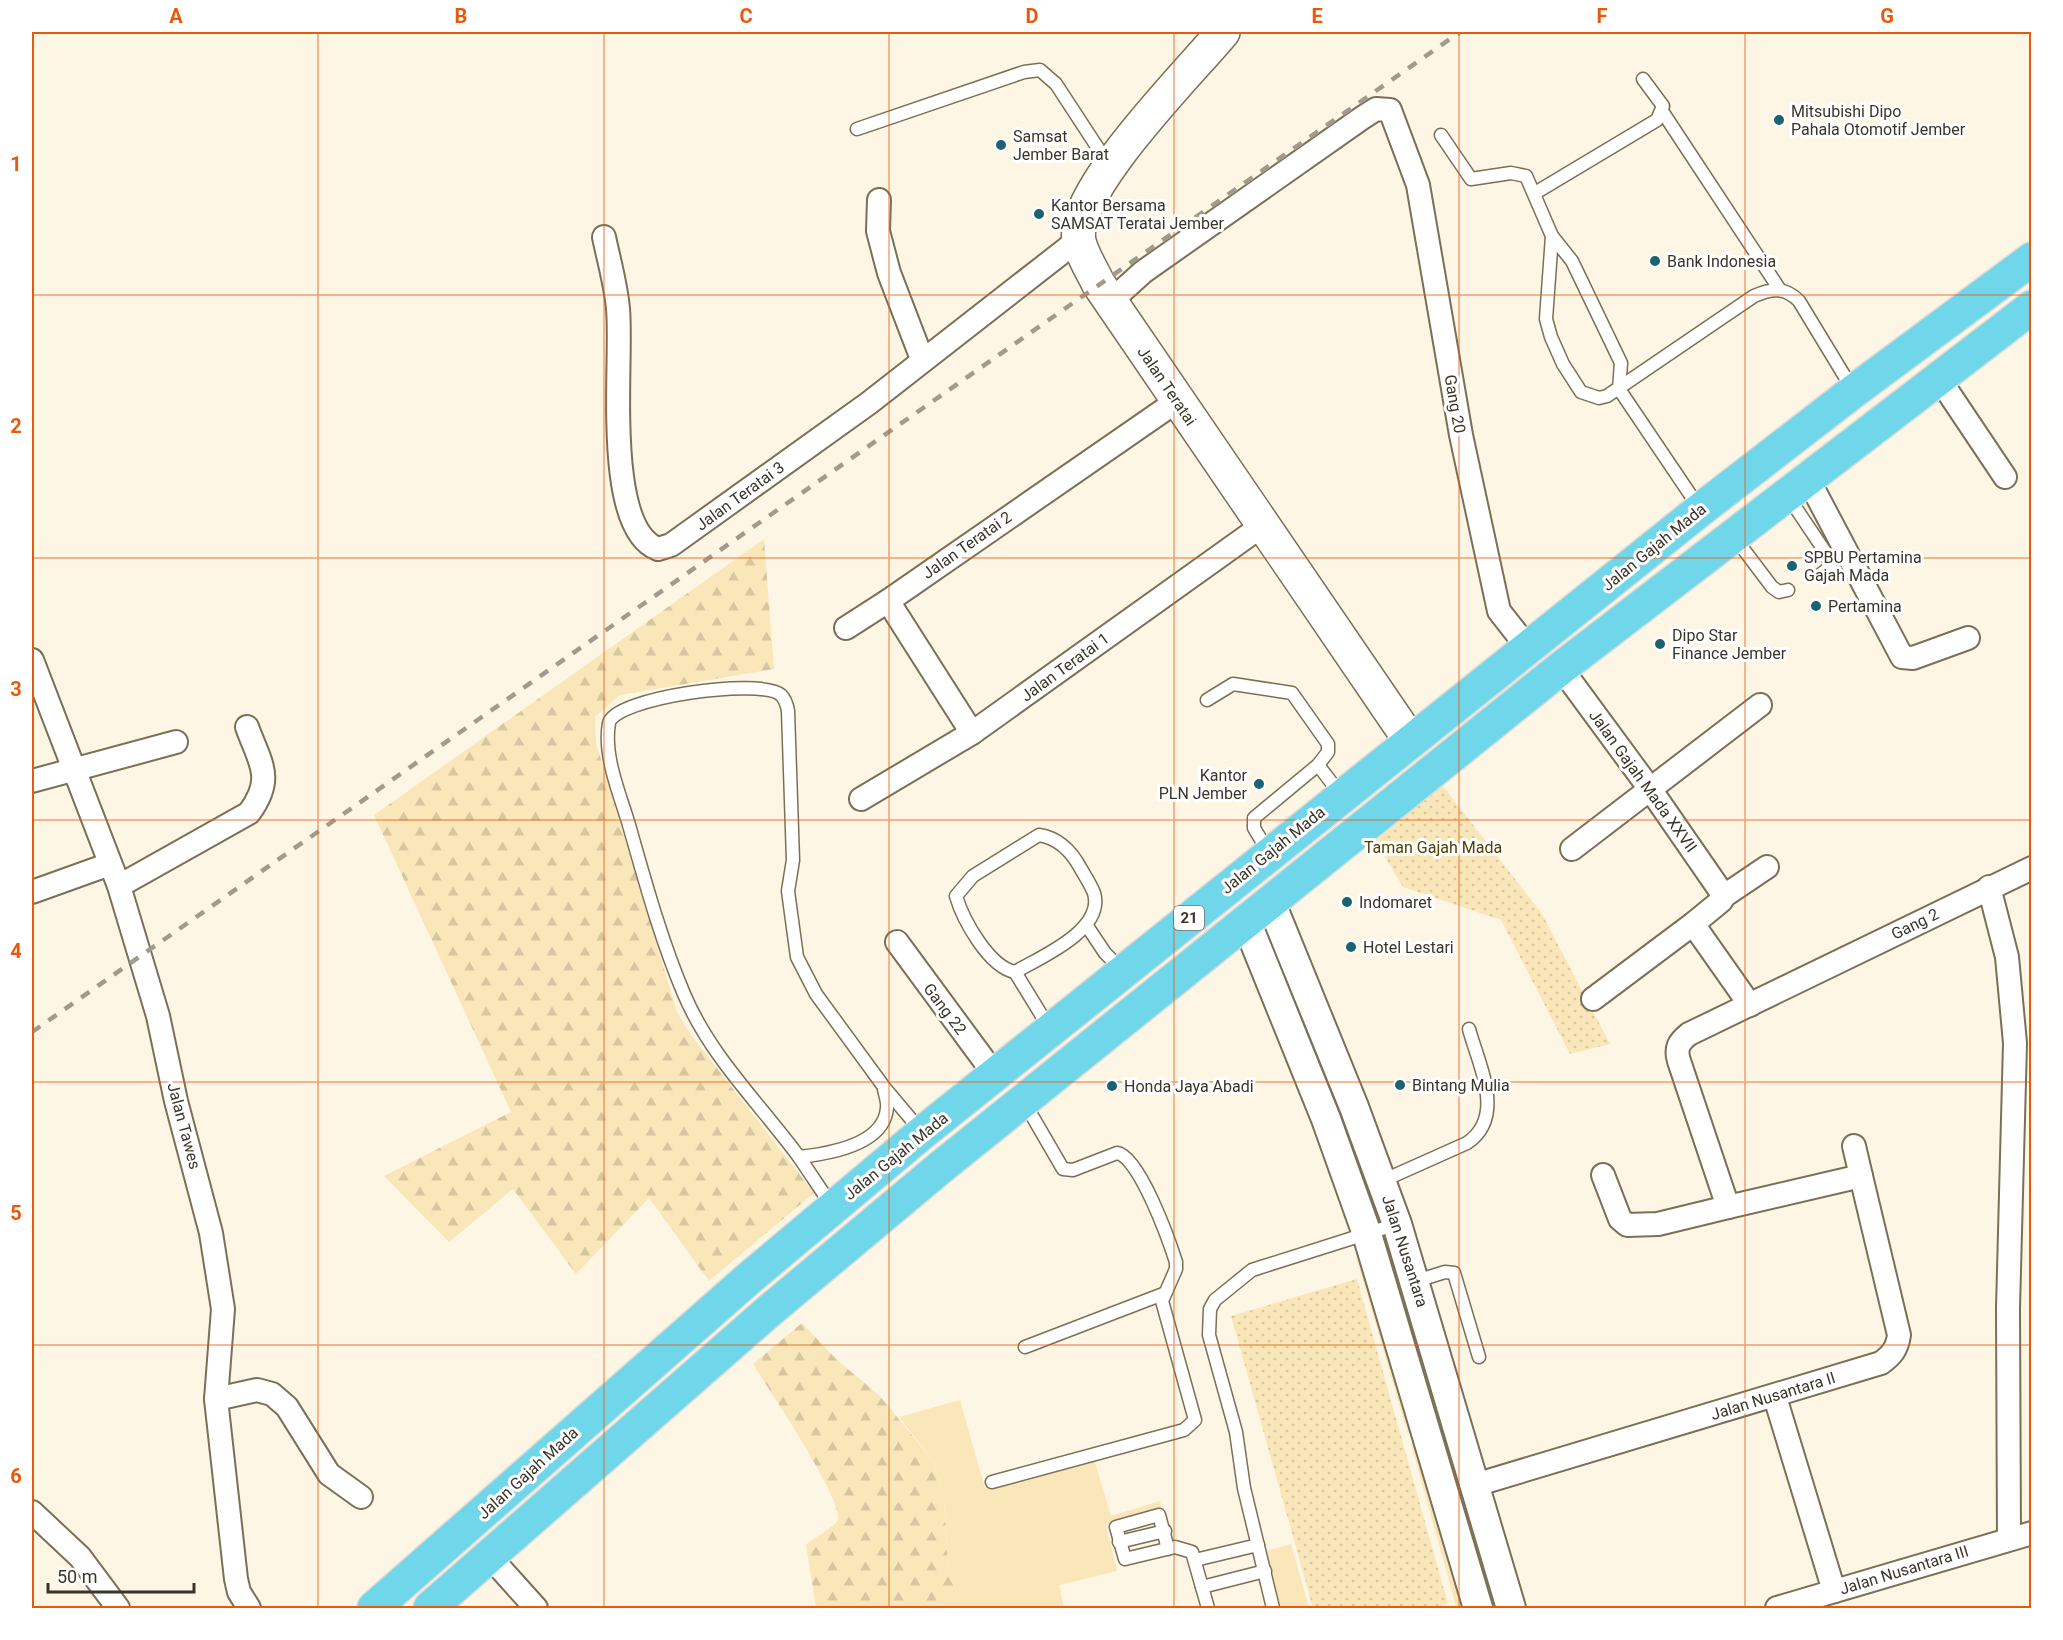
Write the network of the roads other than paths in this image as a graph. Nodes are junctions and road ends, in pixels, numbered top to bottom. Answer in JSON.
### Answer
{"nodes":[{"id":1,"x":1223,"y":32,"type":"edge"},
{"id":2,"x":1643,"y":79,"type":"dead end"},
{"id":3,"x":1662,"y":111,"type":"junction"},
{"id":4,"x":857,"y":129,"type":"dead end"},
{"id":5,"x":1441,"y":135,"type":"dead end"},
{"id":6,"x":1109,"y":165,"type":"junction"},
{"id":7,"x":1535,"y":193,"type":"junction"},
{"id":8,"x":879,"y":200,"type":"dead end"},
{"id":9,"x":1552,"y":236,"type":"junction"},
{"id":10,"x":604,"y":237,"type":"dead end"},
{"id":11,"x":1078,"y":240,"type":"junction"},
{"id":12,"x":2030,"y":265,"type":"edge"},
{"id":13,"x":1780,"y":290,"type":"junction"},
{"id":14,"x":1111,"y":301,"type":"junction"},
{"id":15,"x":2031,"y":307,"type":"edge"},
{"id":16,"x":922,"y":359,"type":"junction"},
{"id":17,"x":1938,"y":377,"type":"junction"},
{"id":18,"x":1619,"y":389,"type":"junction"},
{"id":19,"x":1854,"y":391,"type":"junction"},
{"id":20,"x":1177,"y":401,"type":"junction"},
{"id":21,"x":2005,"y":477,"type":"dead end"},
{"id":22,"x":1797,"y":487,"type":"junction"},
{"id":23,"x":1700,"y":510,"type":"junction"},
{"id":24,"x":1263,"y":525,"type":"junction"},
{"id":25,"x":1733,"y":535,"type":"junction"},
{"id":26,"x":1820,"y":575,"type":"dead end"},
{"id":27,"x":1788,"y":590,"type":"dead end"},
{"id":28,"x":888,"y":601,"type":"junction"},
{"id":29,"x":846,"y":628,"type":"dead end"},
{"id":30,"x":1968,"y":638,"type":"dead end"},
{"id":31,"x":1528,"y":648,"type":"junction"},
{"id":32,"x":32,"y":660,"type":"edge"},
{"id":33,"x":1561,"y":668,"type":"junction"},
{"id":34,"x":1207,"y":700,"type":"dead end"},
{"id":35,"x":1760,"y":705,"type":"dead end"},
{"id":36,"x":247,"y":726,"type":"dead end"},
{"id":37,"x":972,"y":733,"type":"junction"},
{"id":38,"x":1410,"y":740,"type":"junction"},
{"id":39,"x":176,"y":741,"type":"dead end"},
{"id":40,"x":1318,"y":765,"type":"junction"},
{"id":41,"x":73,"y":769,"type":"junction"},
{"id":42,"x":32,"y":781,"type":"edge"},
{"id":43,"x":1650,"y":789,"type":"junction"},
{"id":44,"x":1341,"y":795,"type":"junction"},
{"id":45,"x":861,"y":799,"type":"dead end"},
{"id":46,"x":1572,"y":849,"type":"dead end"},
{"id":47,"x":1269,"y":853,"type":"junction"},
{"id":48,"x":110,"y":864,"type":"junction"},
{"id":49,"x":1767,"y":867,"type":"dead end"},
{"id":50,"x":2031,"y":868,"type":"edge"},
{"id":51,"x":119,"y":886,"type":"junction"},
{"id":52,"x":1989,"y":887,"type":"junction"},
{"id":53,"x":32,"y":892,"type":"edge"},
{"id":54,"x":1724,"y":896,"type":"junction"},
{"id":55,"x":1258,"y":912,"type":"junction"},
{"id":56,"x":1693,"y":924,"type":"junction"},
{"id":57,"x":1087,"y":926,"type":"junction"},
{"id":58,"x":897,"y":942,"type":"dead end"},
{"id":59,"x":1123,"y":971,"type":"junction"},
{"id":60,"x":1015,"y":972,"type":"junction"},
{"id":61,"x":1593,"y":999,"type":"dead end"},
{"id":62,"x":1750,"y":1005,"type":"junction"},
{"id":63,"x":1469,"y":1029,"type":"dead end"},
{"id":64,"x":1051,"y":1030,"type":"junction"},
{"id":65,"x":2023,"y":1043,"type":"edge"},
{"id":66,"x":995,"y":1075,"type":"junction"},
{"id":67,"x":884,"y":1087,"type":"junction"},
{"id":68,"x":1024,"y":1101,"type":"junction"},
{"id":69,"x":922,"y":1133,"type":"junction"},
{"id":70,"x":1854,"y":1146,"type":"dead end"},
{"id":71,"x":799,"y":1157,"type":"junction"},
{"id":72,"x":1603,"y":1175,"type":"dead end"},
{"id":73,"x":1861,"y":1176,"type":"junction"},
{"id":74,"x":1382,"y":1181,"type":"junction"},
{"id":75,"x":1728,"y":1207,"type":"junction"},
{"id":76,"x":832,"y":1208,"type":"junction"},
{"id":77,"x":1397,"y":1224,"type":"junction"},
{"id":78,"x":1367,"y":1234,"type":"junction"},
{"id":79,"x":1416,"y":1281,"type":"junction"},
{"id":80,"x":1163,"y":1294,"type":"junction"},
{"id":81,"x":1025,"y":1347,"type":"dead end"},
{"id":82,"x":1479,"y":1357,"type":"dead end"},
{"id":83,"x":1775,"y":1397,"type":"junction"},
{"id":84,"x":216,"y":1399,"type":"junction"},
{"id":85,"x":579,"y":1429,"type":"junction"},
{"id":86,"x":603,"y":1456,"type":"junction"},
{"id":87,"x":992,"y":1482,"type":"dead end"},
{"id":88,"x":1475,"y":1485,"type":"junction"},
{"id":89,"x":361,"y":1497,"type":"dead end"},
{"id":90,"x":32,"y":1512,"type":"edge"},
{"id":91,"x":2031,"y":1533,"type":"edge"},
{"id":92,"x":2009,"y":1539,"type":"junction"},
{"id":93,"x":1258,"y":1545,"type":"junction"},
{"id":94,"x":1168,"y":1548,"type":"junction"},
{"id":95,"x":490,"y":1557,"type":"junction"},
{"id":96,"x":1195,"y":1560,"type":"junction"},
{"id":97,"x":1265,"y":1571,"type":"junction"},
{"id":98,"x":1202,"y":1587,"type":"junction"},
{"id":99,"x":1834,"y":1591,"type":"junction"},
{"id":100,"x":117,"y":1608,"type":"edge"},
{"id":101,"x":249,"y":1608,"type":"edge"},
{"id":102,"x":374,"y":1608,"type":"edge"},
{"id":103,"x":430,"y":1608,"type":"edge"},
{"id":104,"x":534,"y":1608,"type":"edge"},
{"id":105,"x":1208,"y":1608,"type":"edge"},
{"id":106,"x":1273,"y":1608,"type":"edge"},
{"id":107,"x":1478,"y":1608,"type":"edge"},
{"id":108,"x":1511,"y":1608,"type":"edge"},
{"id":109,"x":1777,"y":1608,"type":"edge"}],
"edges":[{"from":1,"to":6,"type":"main road"},
{"from":2,"to":3,"type":"lane"},
{"from":3,"to":7,"type":"lane"},
{"from":3,"to":13,"type":"lane"},
{"from":4,"to":6,"type":"lane"},
{"from":5,"to":7,"type":"lane"},
{"from":6,"to":11,"type":"main road"},
{"from":7,"to":9,"type":"lane"},
{"from":8,"to":16,"type":"street"},
{"from":9,"to":18,"type":"lane"},
{"from":9,"to":18,"type":"lane"},
{"from":10,"to":16,"type":"street","name":"Jalan Teratai 3"},
{"from":11,"to":14,"type":"main road","name":"Jalan Teratai"},
{"from":11,"to":16,"type":"street","name":"Jalan Teratai 3"},
{"from":12,"to":19,"type":"highway","name":"Jalan Gajah Mada","number":"21"},
{"from":13,"to":18,"type":"lane"},
{"from":13,"to":19,"type":"lane"},
{"from":14,"to":20,"type":"main road","name":"Jalan Teratai"},
{"from":14,"to":31,"type":"street","name":"Gang 20"},
{"from":15,"to":17,"type":"highway","number":"21"},
{"from":17,"to":21,"type":"street"},
{"from":17,"to":22,"type":"highway","number":"21"},
{"from":18,"to":23,"type":"lane"},
{"from":19,"to":23,"type":"highway","name":"Jalan Gajah Mada","number":"21"},
{"from":20,"to":24,"type":"main road","name":"Jalan Teratai"},
{"from":20,"to":28,"type":"street","name":"Jalan Teratai 2"},
{"from":22,"to":25,"type":"highway","number":"21"},
{"from":22,"to":26,"type":"lane"},
{"from":22,"to":30,"type":"street"},
{"from":23,"to":31,"type":"highway","name":"Jalan Gajah Mada","number":"21"},
{"from":24,"to":37,"type":"street","name":"Jalan Teratai 1"},
{"from":24,"to":38,"type":"main road","name":"Jalan Teratai"},
{"from":25,"to":27,"type":"lane"},
{"from":25,"to":33,"type":"highway","number":"21"},
{"from":28,"to":29,"type":"street","name":"Jalan Teratai 2"},
{"from":28,"to":37,"type":"street"},
{"from":31,"to":38,"type":"highway","name":"Jalan Gajah Mada","number":"21"},
{"from":32,"to":41,"type":"street","name":"Jalan Tawes"},
{"from":33,"to":43,"type":"street","name":"Jalan Gajah Mada XXVII"},
{"from":33,"to":55,"type":"highway","number":"21"},
{"from":34,"to":40,"type":"lane"},
{"from":35,"to":43,"type":"street"},
{"from":36,"to":51,"type":"street"},
{"from":37,"to":45,"type":"street","name":"Jalan Teratai 1"},
{"from":38,"to":44,"type":"highway","name":"Jalan Gajah Mada","number":"21"},
{"from":39,"to":41,"type":"street"},
{"from":40,"to":44,"type":"lane"},
{"from":40,"to":47,"type":"lane"},
{"from":41,"to":42,"type":"street"},
{"from":41,"to":48,"type":"street","name":"Jalan Tawes"},
{"from":43,"to":46,"type":"street"},
{"from":43,"to":54,"type":"street","name":"Jalan Gajah Mada XXVII"},
{"from":44,"to":47,"type":"highway","name":"Jalan Gajah Mada","number":"21"},
{"from":47,"to":59,"type":"highway","name":"Jalan Gajah Mada","number":"21"},
{"from":48,"to":51,"type":"street","name":"Jalan Tawes"},
{"from":48,"to":53,"type":"street"},
{"from":49,"to":54,"type":"street"},
{"from":50,"to":52,"type":"street","name":"Gang 2"},
{"from":51,"to":84,"type":"street","name":"Jalan Tawes"},
{"from":52,"to":62,"type":"street","name":"Gang 2"},
{"from":52,"to":65,"type":"street"},
{"from":54,"to":56,"type":"street"},
{"from":55,"to":68,"type":"highway","number":"21"},
{"from":55,"to":74,"type":"street","name":"Jalan Nusantara"},
{"from":55,"to":78,"type":"street","name":"Jalan Nusantara"},
{"from":56,"to":61,"type":"street"},
{"from":56,"to":62,"type":"street"},
{"from":57,"to":59,"type":"lane"},
{"from":57,"to":60,"type":"lane"},
{"from":57,"to":60,"type":"lane"},
{"from":58,"to":66,"type":"street","name":"Gang 22"},
{"from":59,"to":64,"type":"highway","name":"Jalan Gajah Mada","number":"21"},
{"from":60,"to":64,"type":"lane"},
{"from":62,"to":75,"type":"street","name":"Gang 2"},
{"from":63,"to":74,"type":"lane"},
{"from":64,"to":66,"type":"highway","name":"Jalan Gajah Mada","number":"21"},
{"from":65,"to":92,"type":"street"},
{"from":66,"to":69,"type":"highway","name":"Jalan Gajah Mada","number":"21"},
{"from":67,"to":69,"type":"lane"},
{"from":67,"to":71,"type":"lane"},
{"from":67,"to":71,"type":"lane"},
{"from":68,"to":80,"type":"lane"},
{"from":68,"to":86,"type":"highway","number":"21"},
{"from":69,"to":76,"type":"highway","name":"Jalan Gajah Mada","number":"21"},
{"from":70,"to":73,"type":"street","name":"Jalan Nusantara II"},
{"from":71,"to":76,"type":"lane"},
{"from":72,"to":75,"type":"street"},
{"from":73,"to":75,"type":"street"},
{"from":73,"to":83,"type":"street","name":"Jalan Nusantara II"},
{"from":74,"to":77,"type":"street","name":"Jalan Nusantara"},
{"from":76,"to":85,"type":"highway","name":"Jalan Gajah Mada","number":"21"},
{"from":77,"to":78,"type":"lane"},
{"from":77,"to":79,"type":"street","name":"Jalan Nusantara"},
{"from":78,"to":93,"type":"lane"},
{"from":78,"to":107,"type":"street","name":"Jalan Nusantara"},
{"from":79,"to":82,"type":"lane"},
{"from":79,"to":88,"type":"street","name":"Jalan Nusantara"},
{"from":80,"to":81,"type":"lane"},
{"from":80,"to":87,"type":"lane"},
{"from":83,"to":88,"type":"street","name":"Jalan Nusantara II"},
{"from":83,"to":99,"type":"street"},
{"from":84,"to":89,"type":"street"},
{"from":84,"to":101,"type":"street","name":"Jalan Tawes"},
{"from":85,"to":86,"type":"highway"},
{"from":85,"to":102,"type":"highway","name":"Jalan Gajah Mada","number":"21"},
{"from":86,"to":95,"type":"highway","number":"21"},
{"from":88,"to":108,"type":"street","name":"Jalan Nusantara"},
{"from":90,"to":100,"type":"street"},
{"from":91,"to":92,"type":"street","name":"Jalan Nusantara III"},
{"from":92,"to":99,"type":"street","name":"Jalan Nusantara III"},
{"from":93,"to":96,"type":"lane"},
{"from":93,"to":97,"type":"lane"},
{"from":94,"to":94,"type":"lane"},
{"from":94,"to":96,"type":"lane"},
{"from":95,"to":103,"type":"highway","number":"21"},
{"from":95,"to":104,"type":"street"},
{"from":96,"to":98,"type":"lane"},
{"from":97,"to":98,"type":"lane"},
{"from":97,"to":106,"type":"lane"},
{"from":98,"to":105,"type":"lane"},
{"from":99,"to":109,"type":"street","name":"Jalan Nusantara III"}]}
